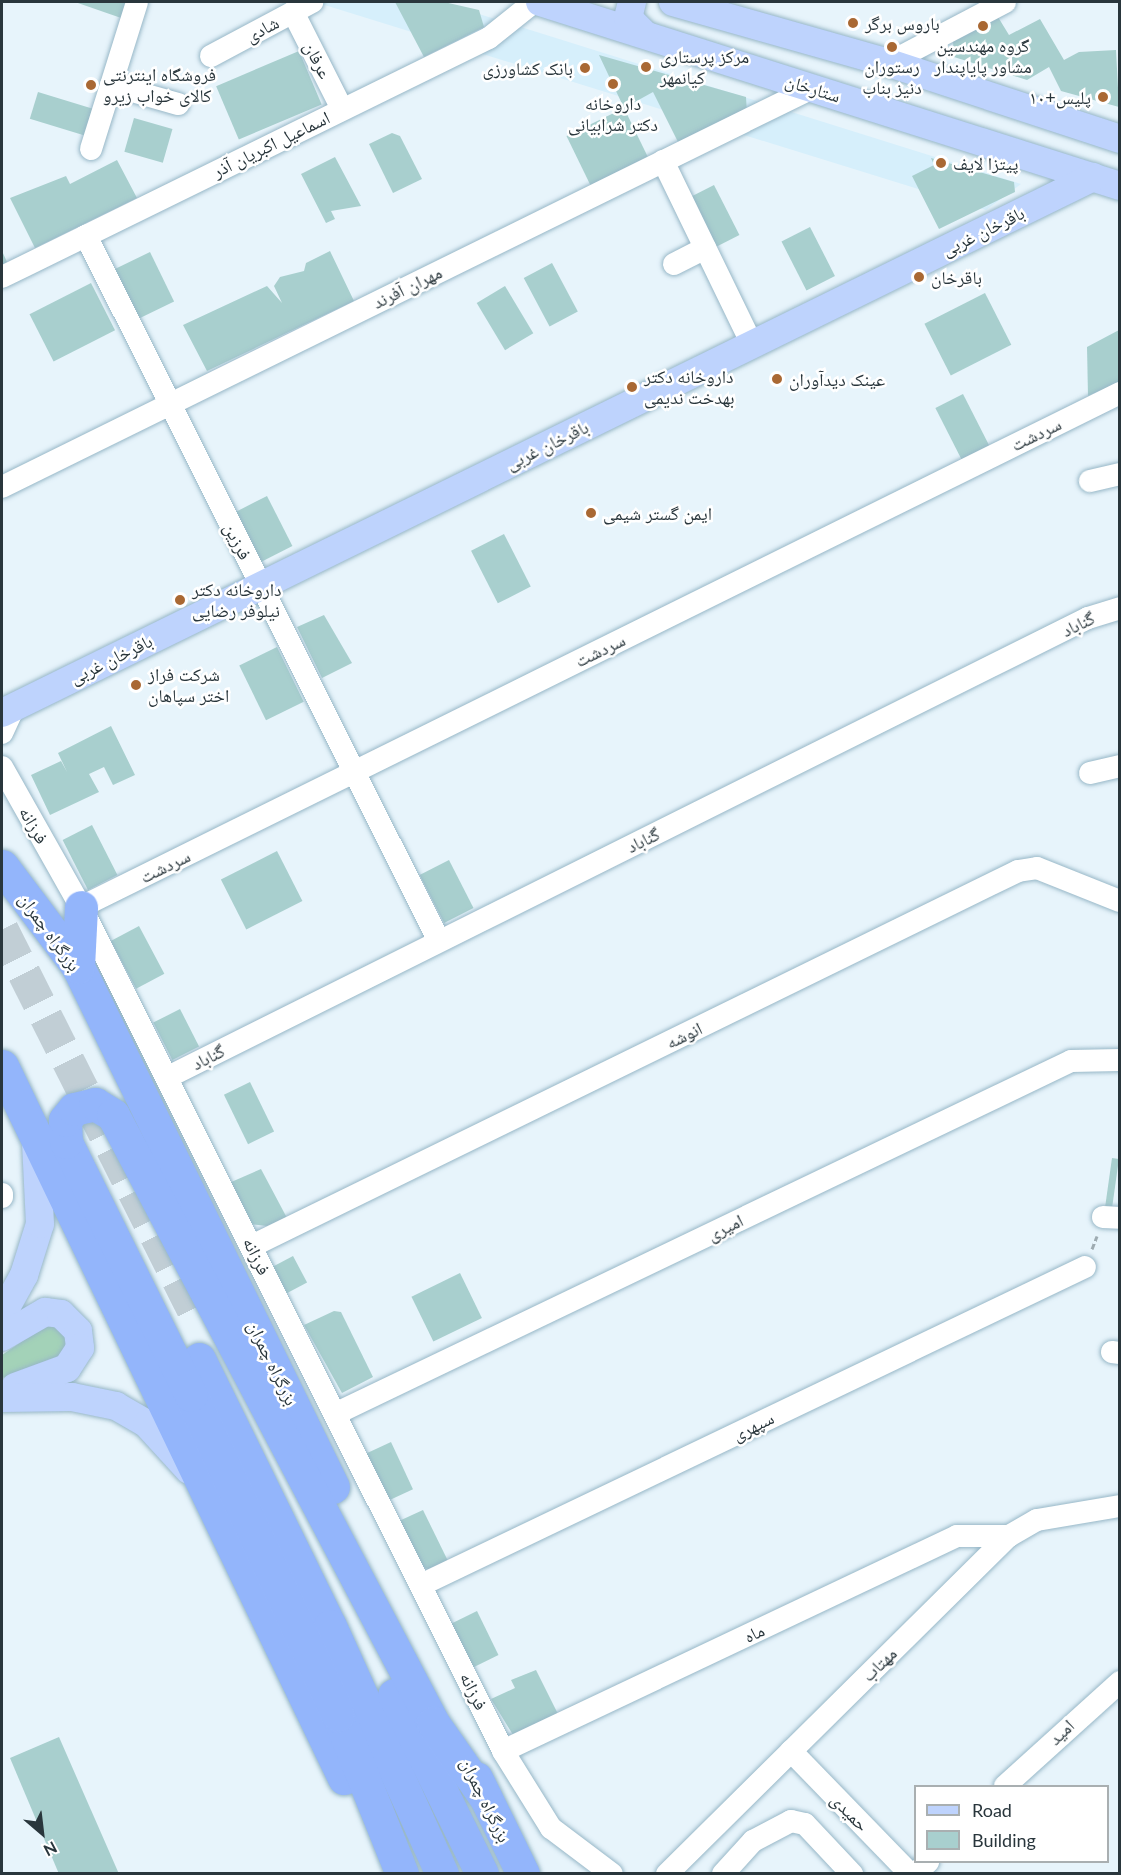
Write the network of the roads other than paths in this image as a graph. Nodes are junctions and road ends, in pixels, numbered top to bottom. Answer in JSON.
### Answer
{"nodes":[{"id":1,"x":137,"y":2,"type":"edge"},
{"id":2,"x":534,"y":2,"type":"edge"},
{"id":3,"x":540,"y":2,"type":"edge"},
{"id":4,"x":632,"y":2,"type":"edge"},
{"id":5,"x":673,"y":2,"type":"edge"},
{"id":6,"x":1005,"y":2,"type":"edge"},
{"id":7,"x":577,"y":6,"type":"edge"},
{"id":8,"x":303,"y":7,"type":"edge"},
{"id":9,"x":644,"y":34,"type":"junction"},
{"id":10,"x":211,"y":56,"type":"dead end"},
{"id":11,"x":890,"y":63,"type":"junction"},
{"id":12,"x":111,"y":85,"type":"junction"},
{"id":13,"x":812,"y":88,"type":"junction"},
{"id":14,"x":178,"y":104,"type":"dead end"},
{"id":15,"x":342,"y":109,"type":"junction"},
{"id":16,"x":1119,"y":139,"type":"edge"},
{"id":17,"x":91,"y":149,"type":"dead end"},
{"id":18,"x":663,"y":161,"type":"junction"},
{"id":19,"x":1106,"y":181,"type":"edge"},
{"id":20,"x":86,"y":236,"type":"junction"},
{"id":21,"x":705,"y":248,"type":"junction"},
{"id":22,"x":674,"y":264,"type":"dead end"},
{"id":23,"x":2,"y":277,"type":"edge"},
{"id":24,"x":752,"y":344,"type":"junction"},
{"id":25,"x":1119,"y":393,"type":"edge"},
{"id":26,"x":170,"y":404,"type":"junction"},
{"id":27,"x":1119,"y":474,"type":"edge"},
{"id":28,"x":1090,"y":481,"type":"dead end"},
{"id":29,"x":2,"y":486,"type":"edge"},
{"id":30,"x":261,"y":586,"type":"junction"},
{"id":31,"x":1119,"y":608,"type":"edge"},
{"id":32,"x":8,"y":710,"type":"edge"},
{"id":33,"x":2,"y":733,"type":"edge"},
{"id":34,"x":1119,"y":766,"type":"edge"},
{"id":35,"x":2,"y":771,"type":"edge"},
{"id":36,"x":354,"y":772,"type":"junction"},
{"id":37,"x":1090,"y":773,"type":"dead end"},
{"id":38,"x":2,"y":866,"type":"edge"},
{"id":39,"x":1119,"y":901,"type":"edge"},
{"id":40,"x":81,"y":907,"type":"junction"},
{"id":41,"x":440,"y":942,"type":"junction"},
{"id":42,"x":78,"y":967,"type":"junction"},
{"id":43,"x":2,"y":1049,"type":"edge"},
{"id":44,"x":1119,"y":1060,"type":"edge"},
{"id":45,"x":2,"y":1066,"type":"edge"},
{"id":46,"x":168,"y":1077,"type":"junction"},
{"id":47,"x":36,"y":1141,"type":"junction"},
{"id":48,"x":252,"y":1246,"type":"junction"},
{"id":49,"x":1085,"y":1267,"type":"road end"},
{"id":50,"x":2,"y":1314,"type":"edge"},
{"id":51,"x":2,"y":1337,"type":"edge"},
{"id":52,"x":2,"y":1391,"type":"edge"},
{"id":53,"x":2,"y":1398,"type":"edge"},
{"id":54,"x":335,"y":1414,"type":"junction"},
{"id":55,"x":200,"y":1484,"type":"junction"},
{"id":56,"x":1119,"y":1506,"type":"edge"},
{"id":57,"x":1009,"y":1536,"type":"junction"},
{"id":58,"x":421,"y":1585,"type":"junction"},
{"id":59,"x":1119,"y":1682,"type":"edge"},
{"id":60,"x":503,"y":1751,"type":"junction"},
{"id":61,"x":791,"y":1751,"type":"junction"},
{"id":62,"x":1006,"y":1785,"type":"edge"},
{"id":63,"x":485,"y":1797,"type":"junction"},
{"id":64,"x":927,"y":1863,"type":"edge"},
{"id":65,"x":398,"y":1874,"type":"edge"},
{"id":66,"x":442,"y":1874,"type":"edge"},
{"id":67,"x":482,"y":1874,"type":"edge"},
{"id":68,"x":523,"y":1874,"type":"edge"},
{"id":69,"x":612,"y":1874,"type":"edge"},
{"id":70,"x":667,"y":1874,"type":"edge"},
{"id":71,"x":723,"y":1874,"type":"edge"},
{"id":72,"x":852,"y":1874,"type":"edge"},
{"id":73,"x":910,"y":1874,"type":"edge"},
{"id":74,"x":915,"y":1874,"type":"edge"}],
"edges":[{"from":1,"to":12,"type":"street"},
{"from":2,"to":15,"type":"street","name":"اسماعیل اکبریان آذر"},
{"from":3,"to":7,"type":"main road","name":"ستارخان"},
{"from":4,"to":9,"type":"main road"},
{"from":5,"to":11,"type":"main road"},
{"from":6,"to":11,"type":"street"},
{"from":7,"to":9,"type":"main road","name":"ستارخان"},
{"from":8,"to":10,"type":"street","name":"شادی"},
{"from":8,"to":15,"type":"street","name":"عرفان"},
{"from":9,"to":13,"type":"main road","name":"ستارخان"},
{"from":11,"to":16,"type":"main road"},
{"from":12,"to":14,"type":"street"},
{"from":12,"to":17,"type":"street"},
{"from":13,"to":18,"type":"street","name":"مهران آفرند"},
{"from":13,"to":19,"type":"main road","name":"ستارخان"},
{"from":15,"to":20,"type":"street","name":"اسماعیل اکبریان آذر"},
{"from":18,"to":21,"type":"street"},
{"from":18,"to":26,"type":"street","name":"مهران آفرند"},
{"from":19,"to":24,"type":"main road","name":"باقرخان غربی"},
{"from":20,"to":23,"type":"street","name":"اسماعیل اکبریان آذر"},
{"from":20,"to":26,"type":"street","name":"فرزین"},
{"from":21,"to":22,"type":"street"},
{"from":21,"to":24,"type":"street"},
{"from":24,"to":30,"type":"main road","name":"باقرخان غربی"},
{"from":25,"to":36,"type":"street","name":"سردشت"},
{"from":26,"to":29,"type":"street","name":"مهران آفرند"},
{"from":26,"to":30,"type":"street","name":"فرزین"},
{"from":27,"to":28,"type":"street"},
{"from":30,"to":32,"type":"main road","name":"باقرخان غربی"},
{"from":30,"to":36,"type":"street","name":"فرزین"},
{"from":31,"to":41,"type":"street","name":"گناباد"},
{"from":32,"to":33,"type":"street"},
{"from":34,"to":37,"type":"street"},
{"from":35,"to":40,"type":"street","name":"فرزانه"},
{"from":36,"to":40,"type":"street","name":"سردشت"},
{"from":36,"to":41,"type":"street","name":"فرزین"},
{"from":38,"to":42,"type":"highway","name":"بزرگراه چمران"},
{"from":39,"to":48,"type":"street","name":"انوشه"},
{"from":40,"to":42,"type":"highway"},
{"from":40,"to":46,"type":"street","name":"فرزانه"},
{"from":41,"to":46,"type":"street","name":"گناباد"},
{"from":42,"to":63,"type":"highway","name":"بزرگراه چمران"},
{"from":43,"to":65,"type":"street"},
{"from":44,"to":54,"type":"street","name":"امیری"},
{"from":45,"to":47,"type":"highway"},
{"from":46,"to":48,"type":"street","name":"فرزانه"},
{"from":47,"to":50,"type":"main road"},
{"from":47,"to":55,"type":"highway"},
{"from":48,"to":54,"type":"street","name":"فرزانه"},
{"from":49,"to":58,"type":"street","name":"سپهری"},
{"from":51,"to":52,"type":"main road"},
{"from":53,"to":55,"type":"main road"},
{"from":54,"to":58,"type":"street","name":"فرزانه"},
{"from":55,"to":65,"type":"highway"},
{"from":56,"to":57,"type":"street","name":"مهتاب"},
{"from":57,"to":60,"type":"street","name":"ماه"},
{"from":57,"to":61,"type":"street","name":"مهتاب"},
{"from":58,"to":60,"type":"street","name":"فرزانه"},
{"from":59,"to":62,"type":"street","name":"امید"},
{"from":60,"to":69,"type":"street"},
{"from":61,"to":70,"type":"street","name":"مهتاب"},
{"from":61,"to":73,"type":"street","name":"حمیدی"},
{"from":63,"to":65,"type":"highway"},
{"from":63,"to":68,"type":"highway","name":"بزرگراه چمران"},
{"from":64,"to":74,"type":"street"},
{"from":66,"to":67,"type":"highway","name":"بزرگراه چمران"},
{"from":71,"to":72,"type":"street"}]}
